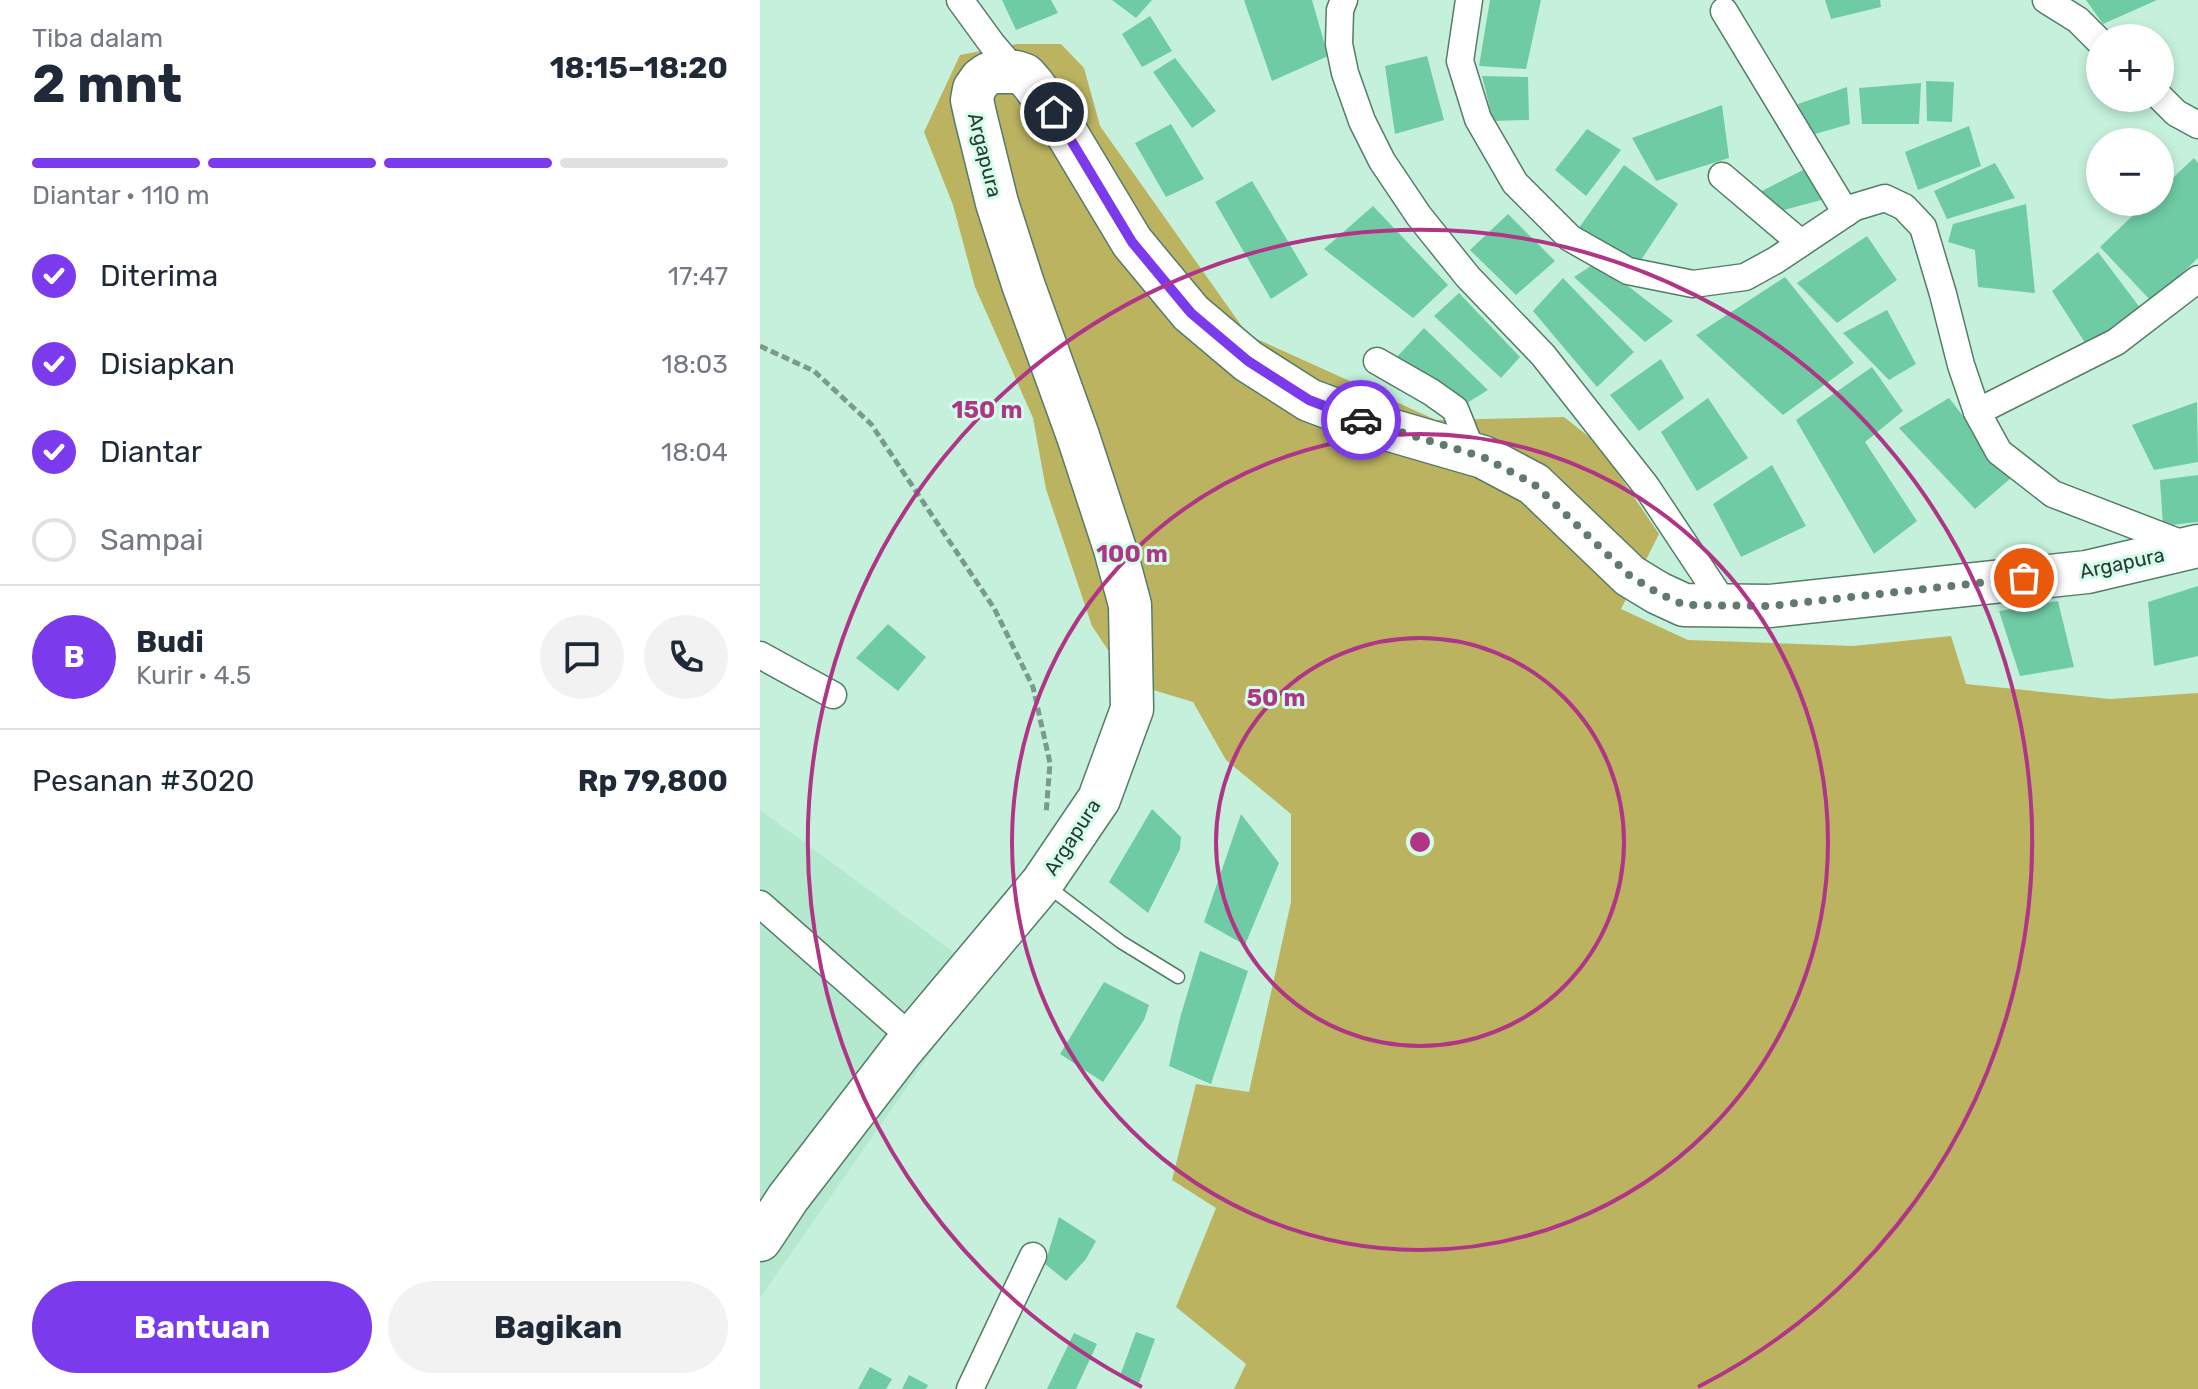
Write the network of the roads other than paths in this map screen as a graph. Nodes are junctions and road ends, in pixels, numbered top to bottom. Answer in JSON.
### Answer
{"nodes":[{"id":1,"x":960,"y":0,"type":"edge"},
{"id":2,"x":1344,"y":0,"type":"edge"},
{"id":3,"x":1469,"y":0,"type":"edge"},
{"id":4,"x":2046,"y":0,"type":"edge"},
{"id":5,"x":1724,"y":11,"type":"dead end"},
{"id":6,"x":2086,"y":28,"type":"edge"},
{"id":7,"x":1016,"y":72,"type":"junction"},
{"id":8,"x":2174,"y":111,"type":"edge"},
{"id":9,"x":2198,"y":125,"type":"edge"},
{"id":10,"x":1722,"y":176,"type":"dead end"},
{"id":11,"x":1846,"y":213,"type":"junction"},
{"id":12,"x":1801,"y":243,"type":"junction"},
{"id":13,"x":2198,"y":279,"type":"edge"},
{"id":14,"x":1377,"y":361,"type":"dead end"},
{"id":15,"x":1977,"y":412,"type":"junction"},
{"id":16,"x":1473,"y":454,"type":"junction"},
{"id":17,"x":2195,"y":547,"type":"edge"},
{"id":18,"x":1725,"y":605,"type":"junction"},
{"id":19,"x":760,"y":655,"type":"edge"},
{"id":20,"x":833,"y":695,"type":"dead end"},
{"id":21,"x":1042,"y":883,"type":"junction"},
{"id":22,"x":760,"y":904,"type":"edge"},
{"id":23,"x":1178,"y":977,"type":"dead end"},
{"id":24,"x":912,"y":1038,"type":"junction"},
{"id":25,"x":768,"y":1221,"type":"edge"},
{"id":26,"x":1033,"y":1256,"type":"dead end"},
{"id":27,"x":970,"y":1389,"type":"edge"}],
"edges":[{"from":1,"to":7,"type":"street"},
{"from":2,"to":18,"type":"street"},
{"from":3,"to":12,"type":"street"},
{"from":4,"to":6,"type":"street"},
{"from":5,"to":11,"type":"street"},
{"from":7,"to":16,"type":"highway","name":"Argapura"},
{"from":7,"to":21,"type":"highway","name":"Argapura"},
{"from":8,"to":9,"type":"street"},
{"from":10,"to":12,"type":"street"},
{"from":11,"to":12,"type":"street"},
{"from":11,"to":15,"type":"street"},
{"from":13,"to":15,"type":"street"},
{"from":14,"to":16,"type":"street"},
{"from":15,"to":17,"type":"street"},
{"from":16,"to":18,"type":"highway","name":"Argapura"},
{"from":17,"to":18,"type":"highway","name":"Argapura"},
{"from":19,"to":20,"type":"street"},
{"from":21,"to":23,"type":"lane"},
{"from":21,"to":24,"type":"highway","name":"Argapura"},
{"from":22,"to":24,"type":"street"},
{"from":24,"to":25,"type":"highway","name":"Argapura"},
{"from":26,"to":27,"type":"street"}]}
